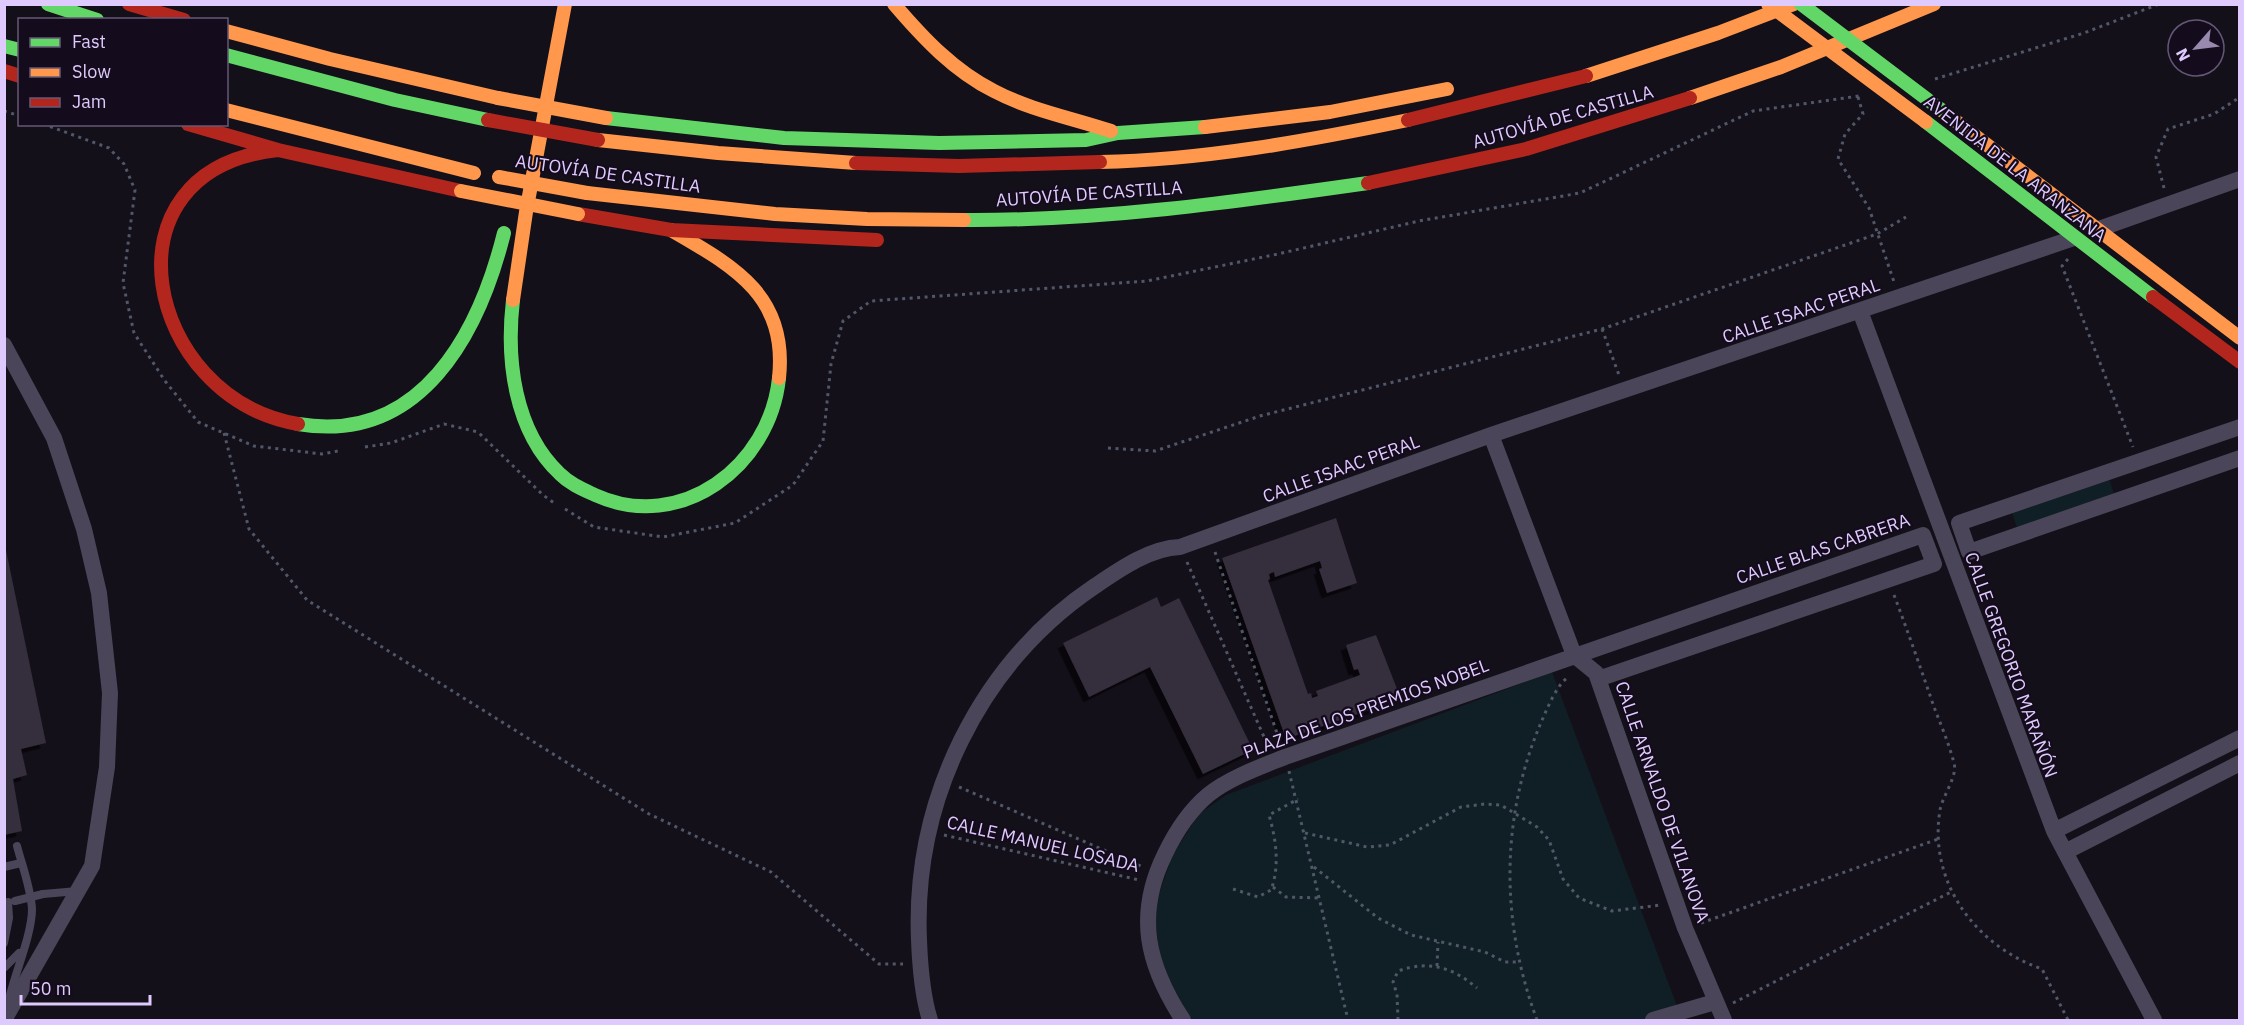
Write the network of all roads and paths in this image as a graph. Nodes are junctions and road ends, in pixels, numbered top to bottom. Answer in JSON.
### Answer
{"nodes":[{"id":1,"x":48,"y":4,"type":"edge"},
{"id":2,"x":129,"y":4,"type":"edge"},
{"id":3,"x":565,"y":4,"type":"edge"},
{"id":4,"x":894,"y":4,"type":"edge"},
{"id":5,"x":1768,"y":4,"type":"edge"},
{"id":6,"x":1794,"y":4,"type":"edge"},
{"id":7,"x":1801,"y":4,"type":"edge"},
{"id":8,"x":1934,"y":4,"type":"edge"},
{"id":9,"x":2159,"y":4,"type":"edge"},
{"id":10,"x":91,"y":18,"type":"edge"},
{"id":11,"x":177,"y":18,"type":"edge"},
{"id":12,"x":228,"y":32,"type":"edge"},
{"id":13,"x":228,"y":56,"type":"edge"},
{"id":14,"x":1924,"y":81,"type":"dead end"},
{"id":15,"x":531,"y":86,"type":"dead end"},
{"id":16,"x":1459,"y":86,"type":"dead end"},
{"id":17,"x":1869,"y":94,"type":"dead end"},
{"id":18,"x":1858,"y":96,"type":"junction"},
{"id":19,"x":2240,"y":97,"type":"edge"},
{"id":20,"x":228,"y":111,"type":"edge"},
{"id":21,"x":48,"y":126,"type":"edge"},
{"id":22,"x":195,"y":126,"type":"edge"},
{"id":23,"x":1118,"y":133,"type":"junction"},
{"id":24,"x":521,"y":144,"type":"dead end"},
{"id":25,"x":278,"y":150,"type":"junction"},
{"id":26,"x":517,"y":167,"type":"dead end"},
{"id":27,"x":2240,"y":179,"type":"edge"},
{"id":28,"x":1255,"y":199,"type":"junction"},
{"id":29,"x":2167,"y":205,"type":"junction"},
{"id":30,"x":1906,"y":217,"type":"dead end"},
{"id":31,"x":1103,"y":229,"type":"dead end"},
{"id":32,"x":671,"y":230,"type":"junction"},
{"id":33,"x":2096,"y":230,"type":"junction"},
{"id":34,"x":1877,"y":234,"type":"junction"},
{"id":35,"x":2074,"y":238,"type":"junction"},
{"id":36,"x":891,"y":240,"type":"dead end"},
{"id":37,"x":2090,"y":250,"type":"junction"},
{"id":38,"x":1899,"y":298,"type":"junction"},
{"id":39,"x":1860,"y":310,"type":"junction"},
{"id":40,"x":1602,"y":329,"type":"junction"},
{"id":41,"x":2240,"y":338,"type":"edge"},
{"id":42,"x":4,"y":345,"type":"edge"},
{"id":43,"x":2240,"y":362,"type":"edge"},
{"id":44,"x":1625,"y":391,"type":"junction"},
{"id":45,"x":2240,"y":427,"type":"edge"},
{"id":46,"x":224,"y":433,"type":"junction"},
{"id":47,"x":1491,"y":435,"type":"junction"},
{"id":48,"x":356,"y":448,"type":"dead end"},
{"id":49,"x":1108,"y":448,"type":"dead end"},
{"id":50,"x":345,"y":450,"type":"dead end"},
{"id":51,"x":2240,"y":458,"type":"edge"},
{"id":52,"x":2139,"y":462,"type":"junction"},
{"id":53,"x":1209,"y":536,"type":"junction"},
{"id":54,"x":1180,"y":547,"type":"junction"},
{"id":55,"x":1889,"y":579,"type":"junction"},
{"id":56,"x":1574,"y":655,"type":"junction"},
{"id":57,"x":1597,"y":676,"type":"junction"},
{"id":58,"x":2240,"y":738,"type":"edge"},
{"id":59,"x":1280,"y":759,"type":"junction"},
{"id":60,"x":2240,"y":763,"type":"edge"},
{"id":61,"x":944,"y":780,"type":"junction"},
{"id":62,"x":1298,"y":799,"type":"junction"},
{"id":63,"x":1516,"y":812,"type":"junction"},
{"id":64,"x":2054,"y":831,"type":"junction"},
{"id":65,"x":928,"y":832,"type":"junction"},
{"id":66,"x":1305,"y":833,"type":"junction"},
{"id":67,"x":1938,"y":839,"type":"junction"},
{"id":68,"x":17,"y":846,"type":"dead end"},
{"id":69,"x":2065,"y":852,"type":"junction"},
{"id":70,"x":21,"y":863,"type":"junction"},
{"id":71,"x":1313,"y":866,"type":"junction"},
{"id":72,"x":4,"y":867,"type":"edge"},
{"id":73,"x":1154,"y":878,"type":"junction"},
{"id":74,"x":1273,"y":887,"type":"junction"},
{"id":75,"x":1233,"y":889,"type":"dead end"},
{"id":76,"x":79,"y":890,"type":"junction"},
{"id":77,"x":1951,"y":892,"type":"junction"},
{"id":78,"x":1320,"y":898,"type":"junction"},
{"id":79,"x":9,"y":902,"type":"edge"},
{"id":80,"x":1676,"y":903,"type":"junction"},
{"id":81,"x":1685,"y":928,"type":"junction"},
{"id":82,"x":6,"y":929,"type":"edge"},
{"id":83,"x":1438,"y":942,"type":"junction"},
{"id":84,"x":4,"y":944,"type":"edge"},
{"id":85,"x":21,"y":951,"type":"junction"},
{"id":86,"x":1518,"y":962,"type":"junction"},
{"id":87,"x":920,"y":964,"type":"junction"},
{"id":88,"x":1437,"y":966,"type":"junction"},
{"id":89,"x":4,"y":968,"type":"edge"},
{"id":90,"x":1477,"y":988,"type":"dead end"},
{"id":91,"x":1719,"y":1011,"type":"edge"},
{"id":92,"x":4,"y":1019,"type":"edge"},
{"id":93,"x":930,"y":1020,"type":"edge"},
{"id":94,"x":1184,"y":1020,"type":"edge"},
{"id":95,"x":1348,"y":1020,"type":"edge"},
{"id":96,"x":1398,"y":1020,"type":"edge"},
{"id":97,"x":1537,"y":1020,"type":"edge"},
{"id":98,"x":1653,"y":1020,"type":"edge"},
{"id":99,"x":2068,"y":1020,"type":"edge"},
{"id":100,"x":2154,"y":1020,"type":"edge"}],
"edges":[{"from":1,"to":10,"type":"main road"},
{"from":2,"to":11,"type":"main road"},
{"from":3,"to":32,"type":"main road"},
{"from":4,"to":23,"type":"main road"},
{"from":5,"to":35,"type":"main road","name":"AVENIDA DE LA ARANZANA","bridge":true},
{"from":6,"to":13,"type":"main road","name":"AUTOVÍA DE CASTILLA","bridge":true},
{"from":7,"to":33,"type":"main road","name":"AVENIDA DE LA ARANZANA","bridge":true},
{"from":8,"to":28,"type":"main road","name":"AUTOVÍA DE CASTILLA"},
{"from":9,"to":14,"type":"path"},
{"from":12,"to":23,"type":"main road","bridge":true},
{"from":15,"to":24,"type":"main road"},
{"from":16,"to":23,"type":"main road"},
{"from":17,"to":18,"type":"path"},
{"from":18,"to":34,"type":"path"},
{"from":18,"to":48,"type":"path"},
{"from":19,"to":29,"type":"path"},
{"from":20,"to":28,"type":"main road","name":"AUTOVÍA DE CASTILLA","bridge":true},
{"from":21,"to":46,"type":"path"},
{"from":22,"to":25,"type":"main road"},
{"from":25,"to":26,"type":"main road"},
{"from":25,"to":32,"type":"main road","bridge":true},
{"from":27,"to":29,"type":"street"},
{"from":28,"to":31,"type":"main road"},
{"from":29,"to":33,"type":"street"},
{"from":30,"to":34,"type":"path"},
{"from":32,"to":36,"type":"main road"},
{"from":33,"to":41,"type":"main road","name":"AVENIDA DE LA ARANZANA"},
{"from":34,"to":38,"type":"path"},
{"from":34,"to":40,"type":"path"},
{"from":35,"to":37,"type":"main road","name":"AVENIDA DE LA ARANZANA"},
{"from":35,"to":38,"type":"street","name":"CALLE ISAAC PERAL"},
{"from":37,"to":43,"type":"main road","name":"AVENIDA DE LA ARANZANA"},
{"from":37,"to":52,"type":"path"},
{"from":38,"to":39,"type":"street","name":"CALLE ISAAC PERAL"},
{"from":39,"to":44,"type":"street","name":"CALLE ISAAC PERAL"},
{"from":39,"to":64,"type":"street","name":"CALLE GREGORIO MARAÑÓN"},
{"from":40,"to":44,"type":"path"},
{"from":40,"to":49,"type":"path"},
{"from":42,"to":76,"type":"street"},
{"from":44,"to":47,"type":"street","name":"CALLE ISAAC PERAL"},
{"from":45,"to":52,"type":"street"},
{"from":46,"to":50,"type":"path"},
{"from":46,"to":87,"type":"path"},
{"from":47,"to":53,"type":"street","name":"CALLE ISAAC PERAL"},
{"from":47,"to":56,"type":"street"},
{"from":51,"to":52,"type":"street"},
{"from":53,"to":54,"type":"street","name":"CALLE ISAAC PERAL"},
{"from":53,"to":59,"type":"path"},
{"from":54,"to":59,"type":"path"},
{"from":54,"to":61,"type":"street","name":"CALLE ISAAC PERAL"},
{"from":55,"to":56,"type":"street","name":"CALLE BLAS CABRERA"},
{"from":55,"to":57,"type":"street","name":"CALLE BLAS CABRERA"},
{"from":55,"to":67,"type":"path"},
{"from":56,"to":57,"type":"street","name":"CALLE ARNALDO DE VILANOVA"},
{"from":56,"to":59,"type":"street","name":"PLAZA DE LOS PREMIOS NOBEL"},
{"from":57,"to":63,"type":"path"},
{"from":57,"to":80,"type":"street","name":"CALLE ARNALDO DE VILANOVA"},
{"from":58,"to":64,"type":"street"},
{"from":59,"to":62,"type":"path"},
{"from":59,"to":73,"type":"street","name":"PLAZA DE LOS PREMIOS NOBEL"},
{"from":60,"to":69,"type":"street"},
{"from":61,"to":65,"type":"street","name":"CALLE ISAAC PERAL"},
{"from":61,"to":73,"type":"path"},
{"from":62,"to":66,"type":"path"},
{"from":62,"to":74,"type":"path"},
{"from":63,"to":66,"type":"path"},
{"from":63,"to":80,"type":"path"},
{"from":63,"to":86,"type":"path"},
{"from":64,"to":69,"type":"street","name":"CALLE GREGORIO MARAÑÓN"},
{"from":65,"to":73,"type":"path","name":"CALLE MANUEL LOSADA"},
{"from":65,"to":87,"type":"street","name":"CALLE ISAAC PERAL"},
{"from":66,"to":71,"type":"path"},
{"from":67,"to":77,"type":"path"},
{"from":67,"to":81,"type":"path"},
{"from":68,"to":70,"type":"lane"},
{"from":69,"to":100,"type":"street","name":"CALLE GREGORIO MARAÑÓN"},
{"from":70,"to":72,"type":"lane"},
{"from":70,"to":85,"type":"lane"},
{"from":71,"to":78,"type":"path"},
{"from":71,"to":83,"type":"path"},
{"from":73,"to":94,"type":"street","name":"PLAZA DE LOS PREMIOS NOBEL"},
{"from":74,"to":75,"type":"path"},
{"from":74,"to":78,"type":"path"},
{"from":76,"to":79,"type":"lane","bridge":true},
{"from":76,"to":92,"type":"street"},
{"from":77,"to":91,"type":"path"},
{"from":77,"to":99,"type":"path"},
{"from":78,"to":95,"type":"path"},
{"from":79,"to":82,"type":"lane"},
{"from":80,"to":81,"type":"street","name":"CALLE ARNALDO DE VILANOVA"},
{"from":81,"to":91,"type":"street","name":"CALLE ARNALDO DE VILANOVA"},
{"from":82,"to":84,"type":"lane"},
{"from":83,"to":86,"type":"path"},
{"from":83,"to":88,"type":"path"},
{"from":85,"to":89,"type":"lane"},
{"from":85,"to":92,"type":"lane"},
{"from":86,"to":97,"type":"path"},
{"from":87,"to":93,"type":"street","name":"CALLE ISAAC PERAL"},
{"from":88,"to":90,"type":"path"},
{"from":88,"to":96,"type":"path"},
{"from":91,"to":98,"type":"street"}]}
